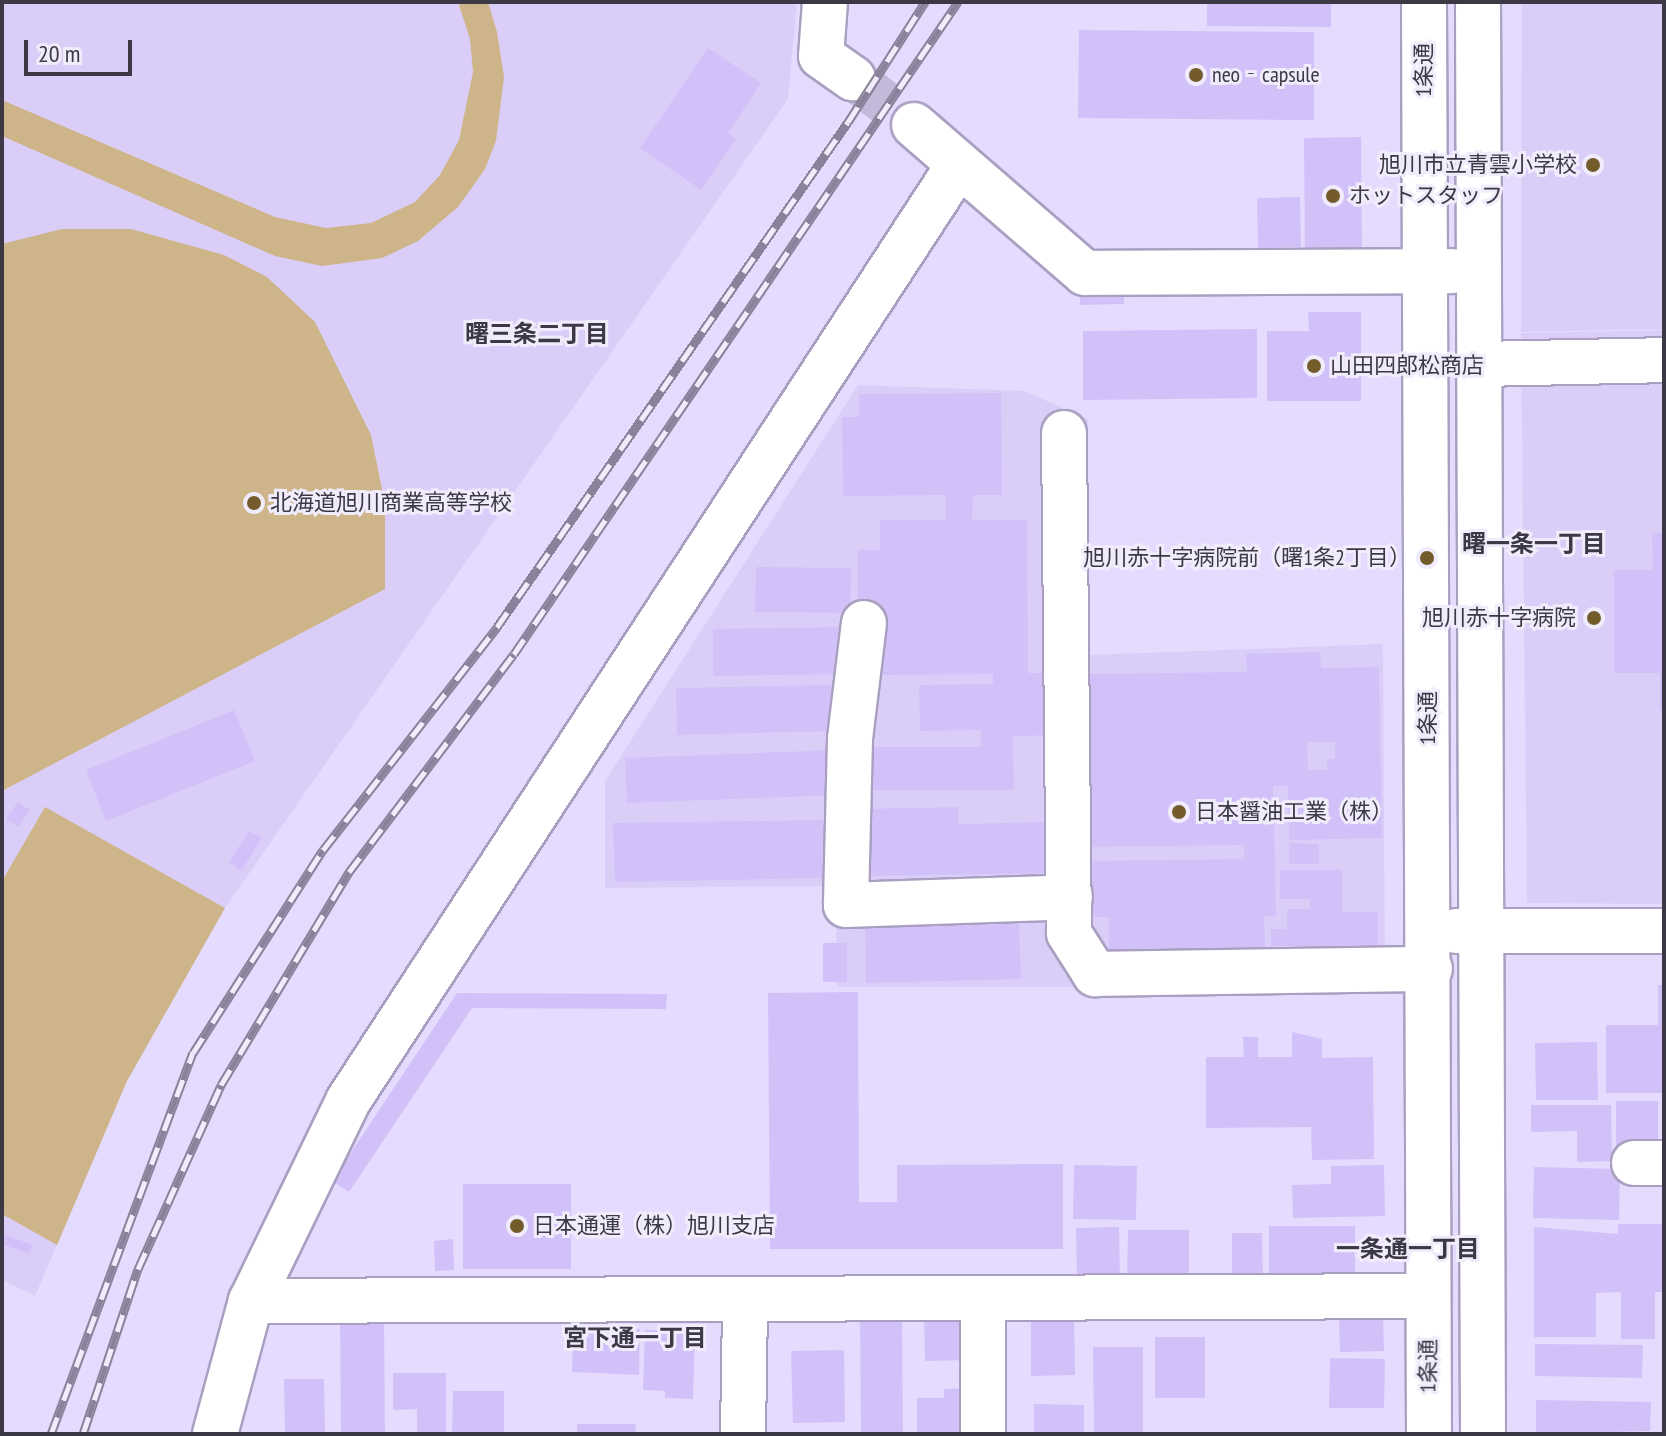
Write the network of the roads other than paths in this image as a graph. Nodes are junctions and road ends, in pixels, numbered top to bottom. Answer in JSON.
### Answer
{"nodes":[{"id":1,"x":825,"y":2,"type":"edge"},
{"id":2,"x":1424,"y":2,"type":"edge"},
{"id":3,"x":1478,"y":2,"type":"edge"},
{"id":4,"x":853,"y":78,"type":"tunnel mouth"},
{"id":5,"x":914,"y":125,"type":"tunnel mouth"},
{"id":6,"x":958,"y":166,"type":"junction"},
{"id":7,"x":1425,"y":271,"type":"junction"},
{"id":8,"x":1480,"y":271,"type":"junction"},
{"id":9,"x":1664,"y":360,"type":"edge"},
{"id":10,"x":1480,"y":364,"type":"junction"},
{"id":11,"x":1064,"y":433,"type":"dead end"},
{"id":12,"x":864,"y":623,"type":"dead end"},
{"id":13,"x":1070,"y":897,"type":"junction"},
{"id":14,"x":1484,"y":931,"type":"junction"},
{"id":15,"x":1664,"y":931,"type":"edge"},
{"id":16,"x":1429,"y":950,"type":"junction"},
{"id":17,"x":1428,"y":1296,"type":"junction"},
{"id":18,"x":251,"y":1301,"type":"junction"},
{"id":19,"x":983,"y":1301,"type":"junction"},
{"id":20,"x":745,"y":1302,"type":"junction"},
{"id":21,"x":215,"y":1434,"type":"edge"},
{"id":22,"x":743,"y":1434,"type":"edge"},
{"id":23,"x":983,"y":1434,"type":"edge"},
{"id":24,"x":1429,"y":1434,"type":"edge"},
{"id":25,"x":1483,"y":1434,"type":"edge"}],
"edges":[{"from":1,"to":4,"type":"street"},
{"from":2,"to":7,"type":"street","name":"1条通"},
{"from":3,"to":8,"type":"street"},
{"from":5,"to":6,"type":"street"},
{"from":6,"to":7,"type":"street"},
{"from":6,"to":18,"type":"street"},
{"from":7,"to":8,"type":"street"},
{"from":7,"to":16,"type":"street","name":"1条通"},
{"from":8,"to":10,"type":"street"},
{"from":9,"to":10,"type":"street"},
{"from":10,"to":14,"type":"street"},
{"from":11,"to":13,"type":"street"},
{"from":12,"to":13,"type":"street"},
{"from":13,"to":16,"type":"street"},
{"from":14,"to":15,"type":"street"},
{"from":14,"to":16,"type":"street"},
{"from":14,"to":25,"type":"street"},
{"from":16,"to":17,"type":"street","name":"1条通"},
{"from":17,"to":19,"type":"street"},
{"from":17,"to":24,"type":"street","name":"1条通"},
{"from":18,"to":20,"type":"street"},
{"from":18,"to":21,"type":"street"},
{"from":19,"to":20,"type":"street"},
{"from":19,"to":23,"type":"street"},
{"from":20,"to":22,"type":"street"}]}
